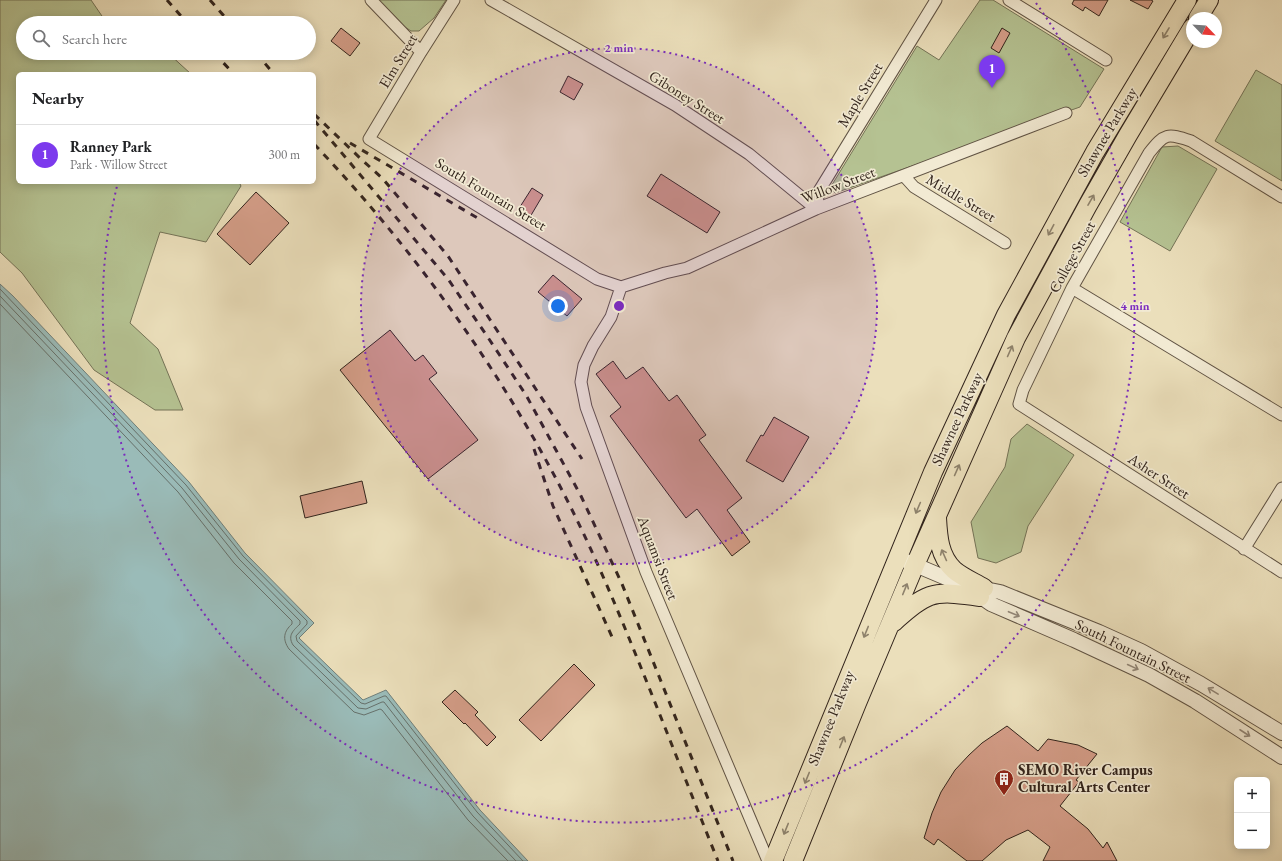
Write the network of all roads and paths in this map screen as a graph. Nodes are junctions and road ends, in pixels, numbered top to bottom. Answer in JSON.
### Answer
{"nodes":[{"id":1,"x":371,"y":0,"type":"edge"},
{"id":2,"x":454,"y":0,"type":"edge"},
{"id":3,"x":491,"y":0,"type":"edge"},
{"id":4,"x":936,"y":0,"type":"edge"},
{"id":5,"x":1009,"y":0,"type":"edge"},
{"id":6,"x":1186,"y":0,"type":"edge"},
{"id":7,"x":1209,"y":0,"type":"edge"},
{"id":8,"x":1202,"y":12,"type":"edge"},
{"id":9,"x":1186,"y":38,"type":"edge"},
{"id":10,"x":421,"y":52,"type":"junction"},
{"id":11,"x":1106,"y":60,"type":"dead end"},
{"id":12,"x":1066,"y":113,"type":"dead end"},
{"id":13,"x":369,"y":139,"type":"joint"},
{"id":14,"x":904,"y":176,"type":"junction"},
{"id":15,"x":1282,"y":197,"type":"edge"},
{"id":16,"x":816,"y":209,"type":"junction"},
{"id":17,"x":1005,"y":243,"type":"dead end"},
{"id":18,"x":621,"y":287,"type":"junction"},
{"id":19,"x":1072,"y":288,"type":"junction"},
{"id":20,"x":1019,"y":404,"type":"joint"},
{"id":21,"x":1282,"y":415,"type":"edge"},
{"id":22,"x":1282,"y":488,"type":"edge"},
{"id":23,"x":937,"y":515,"type":"junction"},
{"id":24,"x":1244,"y":549,"type":"junction"},
{"id":25,"x":897,"y":557,"type":"junction"},
{"id":26,"x":915,"y":565,"type":"junction"},
{"id":27,"x":1282,"y":572,"type":"edge"},
{"id":28,"x":982,"y":592,"type":"junction"},
{"id":29,"x":890,"y":625,"type":"junction"},
{"id":30,"x":1282,"y":733,"type":"edge"},
{"id":31,"x":1282,"y":757,"type":"edge"},
{"id":32,"x":768,"y":861,"type":"edge"},
{"id":33,"x":773,"y":861,"type":"edge"},
{"id":34,"x":793,"y":861,"type":"edge"}],
"edges":[{"from":1,"to":10,"type":"street"},
{"from":2,"to":10,"type":"street","name":"Elm Street"},
{"from":3,"to":16,"type":"street","name":"Giboney Street"},
{"from":4,"to":16,"type":"street","name":"Maple Street"},
{"from":5,"to":11,"type":"street"},
{"from":6,"to":25,"type":"highway","name":"Shawnee Parkway","one_way":true},
{"from":7,"to":8,"type":"highway"},
{"from":23,"to":9,"type":"highway","name":"Shawnee Parkway","one_way":true},
{"from":10,"to":13,"type":"street","name":"Elm Street"},
{"from":12,"to":14,"type":"street","name":"Willow Street"},
{"from":13,"to":18,"type":"street","name":"South Fountain Street"},
{"from":14,"to":16,"type":"street","name":"Willow Street"},
{"from":14,"to":17,"type":"street","name":"Middle Street"},
{"from":15,"to":19,"type":"street","name":"College Street"},
{"from":16,"to":18,"type":"street","name":"Willow Street"},
{"from":18,"to":32,"type":"street","name":"Aquamsi Street"},
{"from":19,"to":20,"type":"street","name":"College Street"},
{"from":19,"to":21,"type":"street"},
{"from":20,"to":24,"type":"street","name":"Asher Street"},
{"from":22,"to":24,"type":"street"},
{"from":23,"to":26,"type":"highway","name":"Shawnee Parkway"},
{"from":28,"to":23,"type":"highway","one_way":true},
{"from":24,"to":27,"type":"street","name":"Asher Street"},
{"from":25,"to":26,"type":"street","name":"South Fountain Street"},
{"from":25,"to":33,"type":"highway","name":"Shawnee Parkway","one_way":true},
{"from":26,"to":28,"type":"street","name":"South Fountain Street"},
{"from":29,"to":26,"type":"highway","name":"Shawnee Parkway","one_way":true},
{"from":28,"to":29,"type":"highway"},
{"from":30,"to":28,"type":"street","name":"South Fountain Street","one_way":true},
{"from":28,"to":31,"type":"street","name":"South Fountain Street","one_way":true},
{"from":34,"to":29,"type":"highway","name":"Shawnee Parkway","one_way":true}]}
